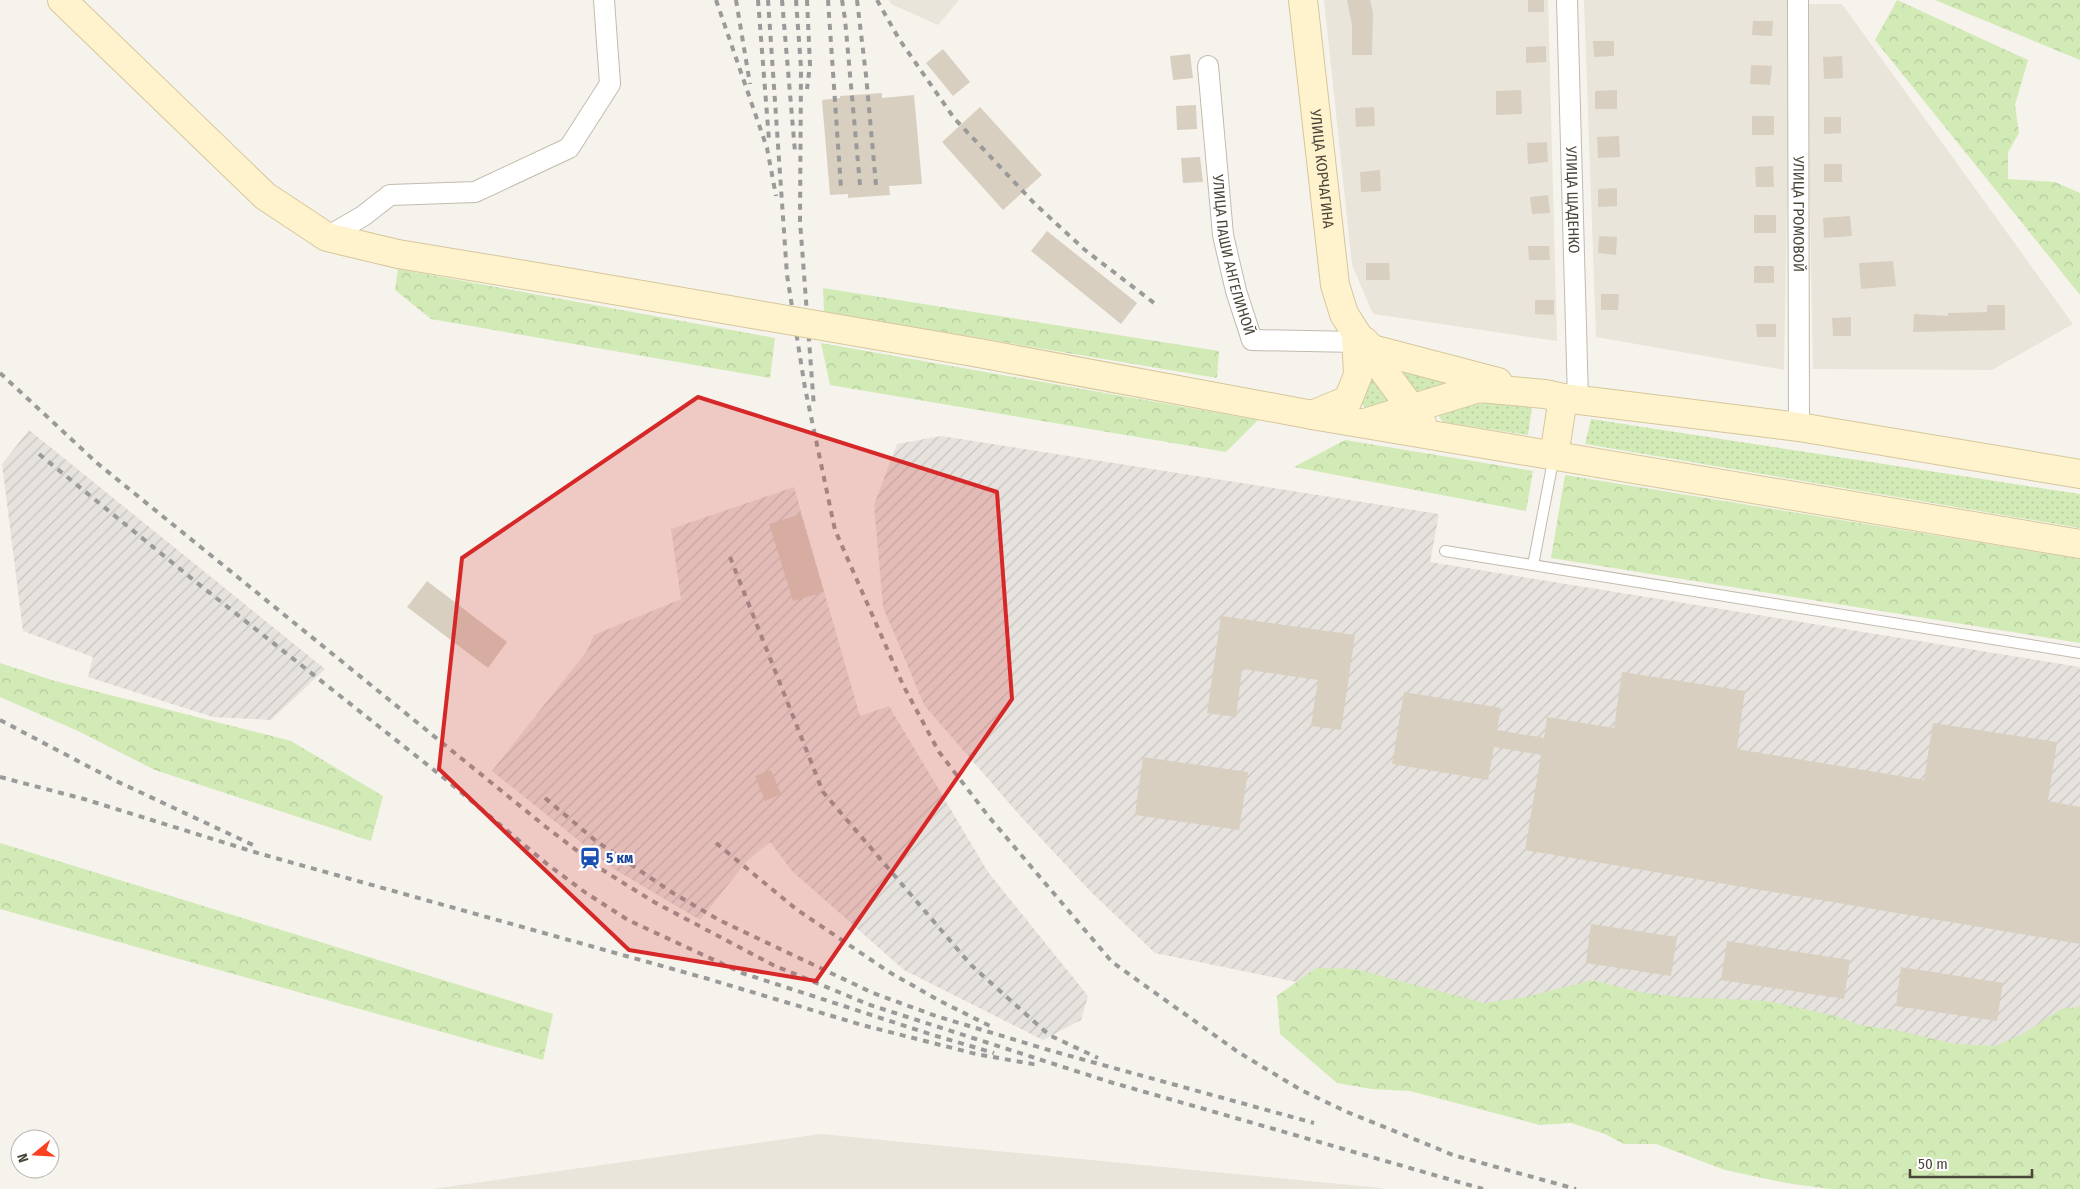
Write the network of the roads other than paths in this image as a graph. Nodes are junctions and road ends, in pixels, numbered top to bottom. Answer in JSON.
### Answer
{"nodes":[{"id":1,"x":62,"y":0,"type":"edge"},
{"id":2,"x":604,"y":0,"type":"edge"},
{"id":3,"x":1303,"y":0,"type":"edge"},
{"id":4,"x":1566,"y":0,"type":"edge"},
{"id":5,"x":1798,"y":0,"type":"edge"},
{"id":6,"x":1208,"y":66,"type":"dead end"},
{"id":7,"x":327,"y":238,"type":"junction"},
{"id":8,"x":1356,"y":338,"type":"junction"},
{"id":9,"x":1562,"y":397,"type":"junction"},
{"id":10,"x":1412,"y":409,"type":"junction"},
{"id":11,"x":1312,"y":415,"type":"junction"},
{"id":12,"x":1364,"y":424,"type":"junction"},
{"id":13,"x":1799,"y":427,"type":"junction"},
{"id":14,"x":1431,"y":435,"type":"junction"},
{"id":15,"x":1554,"y":456,"type":"junction"},
{"id":16,"x":2080,"y":474,"type":"edge"},
{"id":17,"x":2080,"y":544,"type":"edge"},
{"id":18,"x":1445,"y":551,"type":"dead end"},
{"id":19,"x":1533,"y":565,"type":"junction"},
{"id":20,"x":2080,"y":653,"type":"edge"}],
"edges":[{"from":1,"to":7,"type":"main road"},
{"from":2,"to":7,"type":"street"},
{"from":3,"to":8,"type":"main road","name":"УЛИЦА КОРЧАГИНА"},
{"from":4,"to":9,"type":"street","name":"УЛИЦА ЩАДЕНКО"},
{"from":5,"to":13,"type":"street","name":"УЛИЦА ГРОМОВОЙ"},
{"from":6,"to":8,"type":"street","name":"УЛИЦА ПАШИ АНГЕЛИНОЙ"},
{"from":7,"to":11,"type":"main road","bridge":true},
{"from":8,"to":9,"type":"main road"},
{"from":8,"to":10,"type":"main road"},
{"from":8,"to":11,"type":"main road"},
{"from":9,"to":10,"type":"main road"},
{"from":9,"to":13,"type":"main road"},
{"from":9,"to":15,"type":"main road"},
{"from":10,"to":12,"type":"main road"},
{"from":10,"to":14,"type":"main road"},
{"from":11,"to":12,"type":"main road"},
{"from":12,"to":14,"type":"main road"},
{"from":13,"to":16,"type":"main road"},
{"from":14,"to":15,"type":"main road"},
{"from":15,"to":17,"type":"main road"},
{"from":15,"to":19,"type":"lane"},
{"from":18,"to":19,"type":"lane"},
{"from":19,"to":20,"type":"lane"}]}
